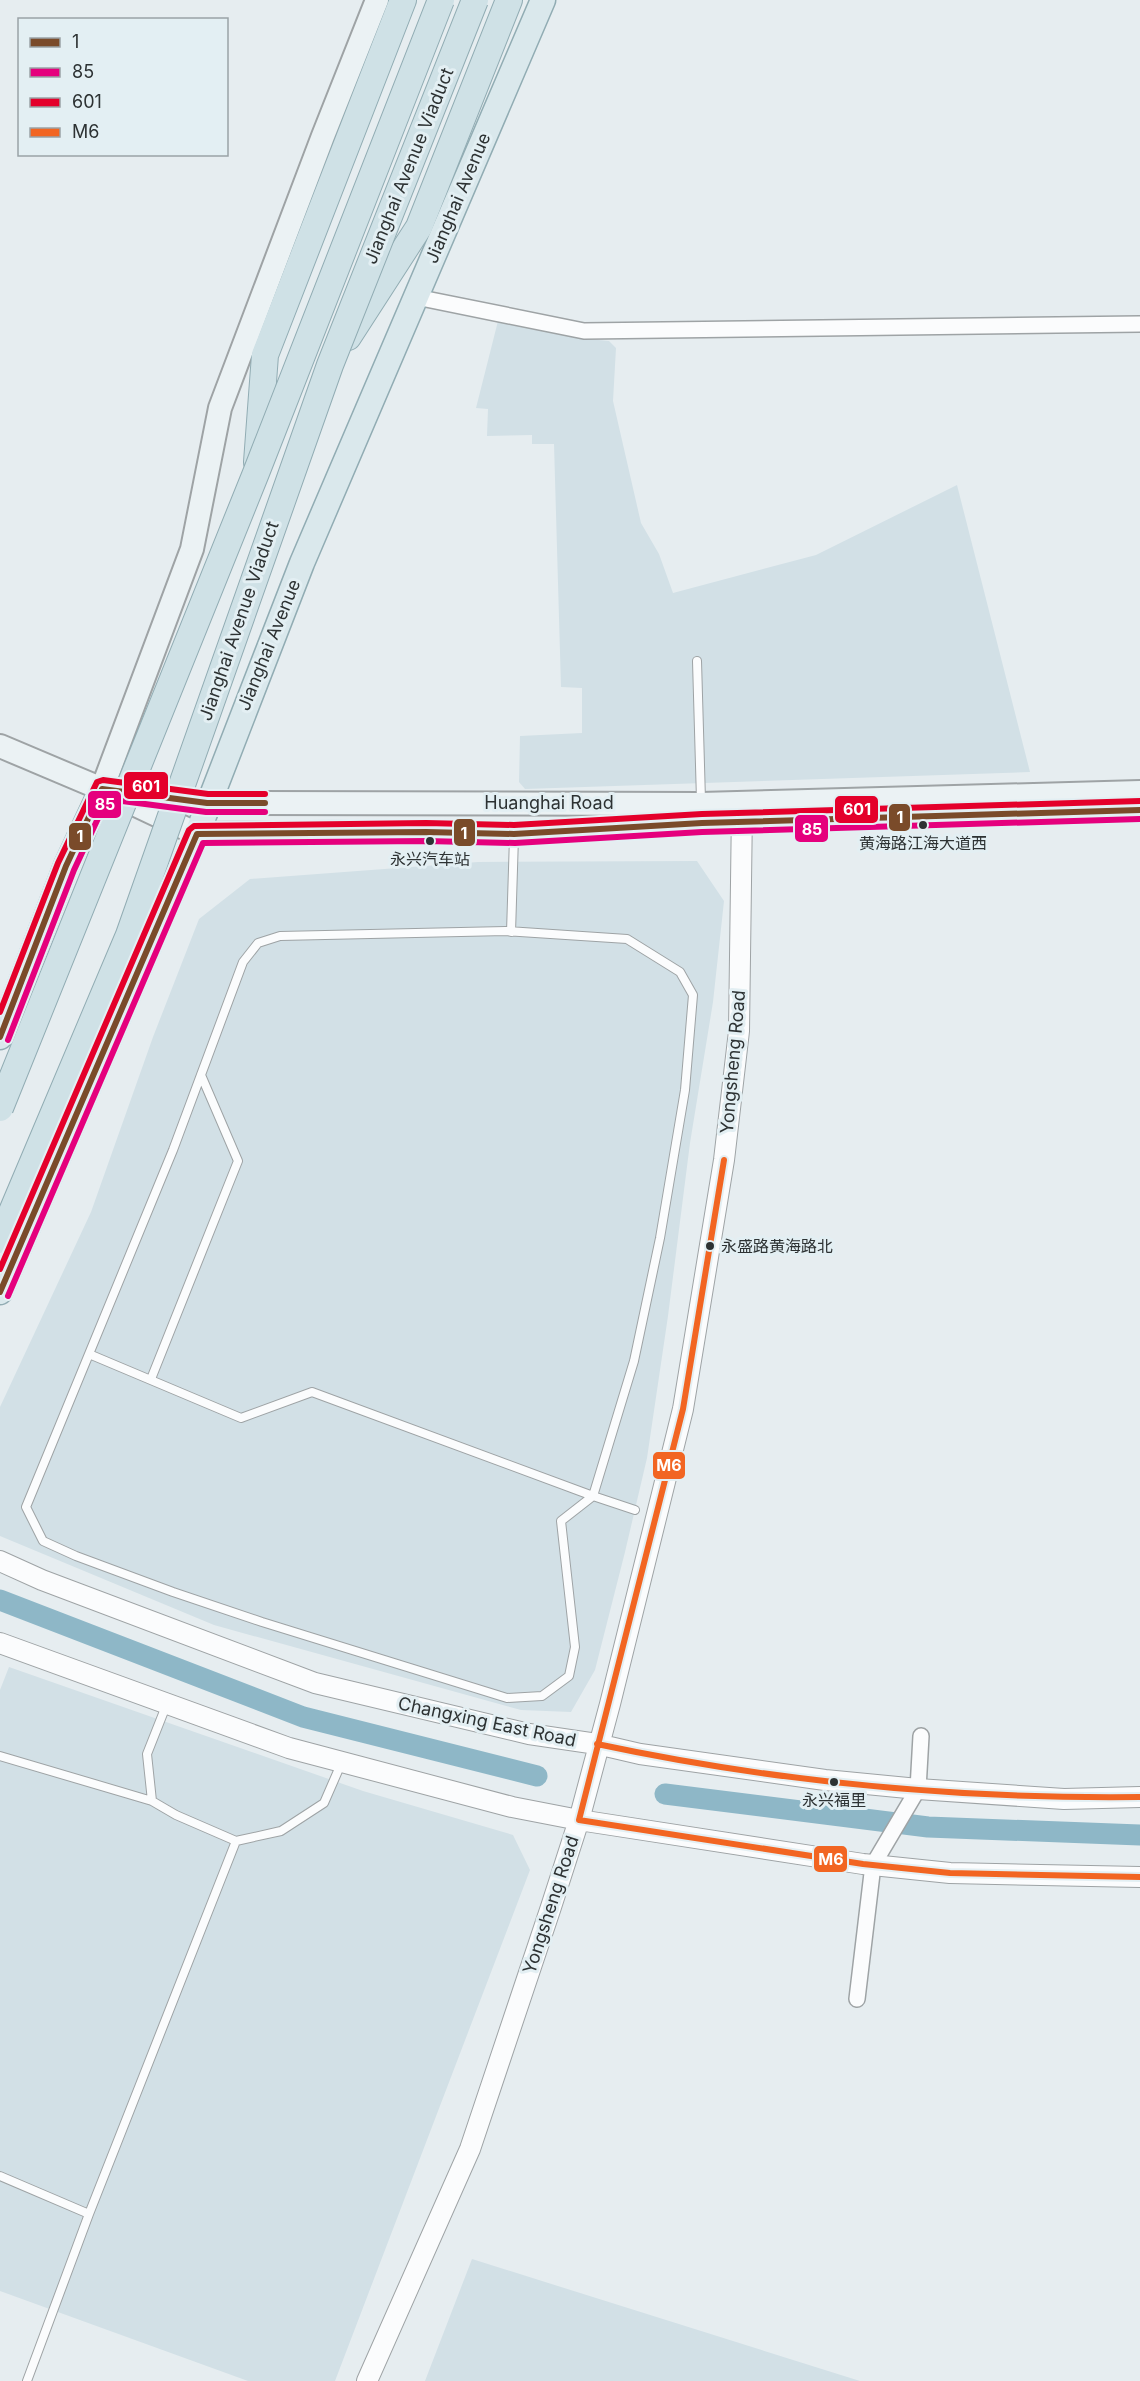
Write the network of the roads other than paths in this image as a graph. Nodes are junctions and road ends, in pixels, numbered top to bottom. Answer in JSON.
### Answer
{"nodes":[{"id":1,"x":377,"y":0,"type":"edge"},
{"id":2,"x":403,"y":0,"type":"edge"},
{"id":3,"x":441,"y":0,"type":"edge"},
{"id":4,"x":475,"y":0,"type":"edge"},
{"id":5,"x":509,"y":0,"type":"edge"},
{"id":6,"x":543,"y":0,"type":"edge"},
{"id":7,"x":416,"y":297,"type":"junction"},
{"id":8,"x":1140,"y":324,"type":"edge"},
{"id":9,"x":330,"y":365,"type":"junction"},
{"id":10,"x":256,"y":473,"type":"junction"},
{"id":11,"x":697,"y":661,"type":"dead end"},
{"id":12,"x":0,"y":746,"type":"edge"},
{"id":13,"x":102,"y":789,"type":"junction"},
{"id":14,"x":1140,"y":792,"type":"edge"},
{"id":15,"x":207,"y":803,"type":"junction"},
{"id":16,"x":1140,"y":810,"type":"edge"},
{"id":17,"x":702,"y":813,"type":"junction"},
{"id":18,"x":742,"y":813,"type":"junction"},
{"id":19,"x":197,"y":834,"type":"junction"},
{"id":20,"x":514,"y":834,"type":"junction"},
{"id":21,"x":511,"y":932,"type":"junction"},
{"id":22,"x":0,"y":1037,"type":"edge"},
{"id":23,"x":201,"y":1075,"type":"junction"},
{"id":24,"x":0,"y":1108,"type":"edge"},
{"id":25,"x":0,"y":1240,"type":"edge"},
{"id":26,"x":0,"y":1292,"type":"edge"},
{"id":27,"x":89,"y":1354,"type":"junction"},
{"id":28,"x":151,"y":1379,"type":"junction"},
{"id":29,"x":593,"y":1497,"type":"junction"},
{"id":30,"x":635,"y":1510,"type":"dead end"},
{"id":31,"x":0,"y":1561,"type":"edge"},
{"id":32,"x":0,"y":1643,"type":"edge"},
{"id":33,"x":167,"y":1704,"type":"junction"},
{"id":34,"x":921,"y":1736,"type":"dead end"},
{"id":35,"x":597,"y":1744,"type":"junction"},
{"id":36,"x":0,"y":1756,"type":"edge"},
{"id":37,"x":342,"y":1762,"type":"junction"},
{"id":38,"x":918,"y":1789,"type":"junction"},
{"id":39,"x":1140,"y":1797,"type":"edge"},
{"id":40,"x":152,"y":1801,"type":"junction"},
{"id":41,"x":579,"y":1820,"type":"junction"},
{"id":42,"x":236,"y":1840,"type":"junction"},
{"id":43,"x":873,"y":1865,"type":"junction"},
{"id":44,"x":1140,"y":1877,"type":"edge"},
{"id":45,"x":857,"y":1999,"type":"dead end"},
{"id":46,"x":0,"y":2176,"type":"edge"},
{"id":47,"x":89,"y":2214,"type":"junction"},
{"id":48,"x":27,"y":2381,"type":"edge"},
{"id":49,"x":367,"y":2381,"type":"edge"}],
"edges":[{"from":1,"to":13,"type":"main road"},
{"from":2,"to":10,"type":"highway"},
{"from":3,"to":10,"type":"highway","name":"Jianghai Avenue Viaduct","bridge":true},
{"from":4,"to":9,"type":"highway","name":"Jianghai Avenue Viaduct","bridge":true},
{"from":5,"to":9,"type":"highway","bridge":true},
{"from":6,"to":7,"type":"main road","name":"Jianghai Avenue"},
{"from":7,"to":8,"type":"street"},
{"from":7,"to":15,"type":"main road","name":"Jianghai Avenue"},
{"from":9,"to":25,"type":"highway","name":"Jianghai Avenue Viaduct","bridge":true},
{"from":10,"to":24,"type":"highway","name":"Jianghai Avenue Viaduct","bridge":true},
{"from":11,"to":17,"type":"lane"},
{"from":12,"to":13,"type":"main road","name":"Huanghai Road"},
{"from":13,"to":15,"type":"main road","name":"Huanghai Road"},
{"from":13,"to":19,"type":"main road","name":"Huanghai Road"},
{"from":13,"to":22,"type":"main road"},
{"from":14,"to":18,"type":"main road","name":"Huanghai Road"},
{"from":15,"to":17,"type":"main road","name":"Huanghai Road"},
{"from":15,"to":19,"type":"main road","name":"Jianghai Avenue"},
{"from":16,"to":18,"type":"main road","name":"Huanghai Road"},
{"from":17,"to":18,"type":"main road","name":"Huanghai Road"},
{"from":17,"to":20,"type":"main road","name":"Huanghai Road"},
{"from":18,"to":35,"type":"street","name":"Yongsheng Road"},
{"from":19,"to":20,"type":"main road","name":"Huanghai Road"},
{"from":19,"to":26,"type":"main road","name":"Jianghai Avenue"},
{"from":20,"to":21,"type":"lane"},
{"from":21,"to":23,"type":"lane"},
{"from":21,"to":29,"type":"lane"},
{"from":23,"to":27,"type":"lane"},
{"from":23,"to":28,"type":"lane"},
{"from":27,"to":28,"type":"lane"},
{"from":27,"to":29,"type":"lane"},
{"from":28,"to":29,"type":"lane"},
{"from":29,"to":30,"type":"lane"},
{"from":31,"to":35,"type":"street","name":"Changxing East Road"},
{"from":32,"to":33,"type":"street"},
{"from":33,"to":37,"type":"street"},
{"from":33,"to":40,"type":"lane"},
{"from":34,"to":38,"type":"street"},
{"from":35,"to":38,"type":"street","name":"Changxing East Road"},
{"from":35,"to":41,"type":"street","name":"Yongsheng Road"},
{"from":36,"to":40,"type":"lane"},
{"from":37,"to":41,"type":"street"},
{"from":37,"to":42,"type":"lane"},
{"from":38,"to":39,"type":"street","name":"Changxing East Road"},
{"from":38,"to":43,"type":"street"},
{"from":40,"to":42,"type":"lane"},
{"from":41,"to":43,"type":"street"},
{"from":41,"to":49,"type":"street","name":"Yongsheng Road"},
{"from":42,"to":47,"type":"lane"},
{"from":43,"to":44,"type":"street"},
{"from":43,"to":45,"type":"street"},
{"from":46,"to":47,"type":"lane"},
{"from":47,"to":48,"type":"lane"}]}
